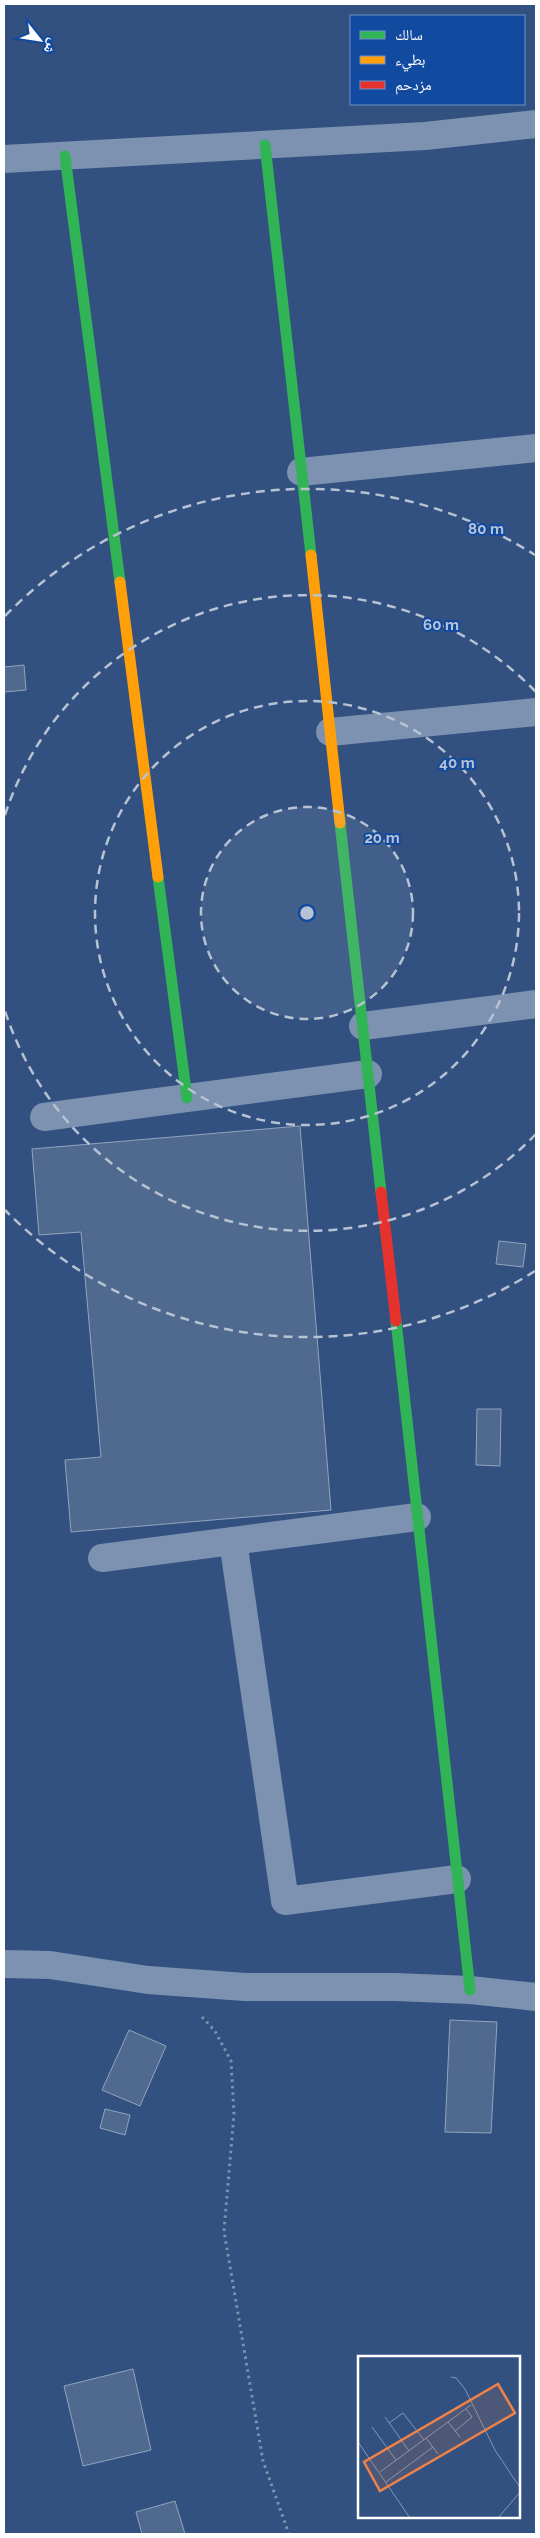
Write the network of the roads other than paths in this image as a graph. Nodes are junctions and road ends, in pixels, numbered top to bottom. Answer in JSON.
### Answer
{"nodes":[{"id":1,"x":536,"y":124,"type":"edge"},
{"id":2,"x":265,"y":145,"type":"junction"},
{"id":3,"x":66,"y":156,"type":"junction"},
{"id":4,"x":4,"y":160,"type":"edge"},
{"id":5,"x":536,"y":448,"type":"edge"},
{"id":6,"x":301,"y":472,"type":"junction"},
{"id":7,"x":536,"y":712,"type":"edge"},
{"id":8,"x":330,"y":732,"type":"junction"},
{"id":9,"x":536,"y":1004,"type":"edge"},
{"id":10,"x":363,"y":1026,"type":"junction"},
{"id":11,"x":368,"y":1074,"type":"junction"},
{"id":12,"x":186,"y":1098,"type":"junction"},
{"id":13,"x":44,"y":1117,"type":"dead end"},
{"id":14,"x":417,"y":1517,"type":"junction"},
{"id":15,"x":233,"y":1541,"type":"junction"},
{"id":16,"x":102,"y":1558,"type":"dead end"},
{"id":17,"x":457,"y":1879,"type":"junction"},
{"id":18,"x":4,"y":1964,"type":"edge"},
{"id":19,"x":470,"y":1990,"type":"junction"},
{"id":20,"x":536,"y":1997,"type":"edge"}],
"edges":[{"from":1,"to":2,"type":"street"},
{"from":2,"to":3,"type":"street"},
{"from":2,"to":6,"type":"street"},
{"from":3,"to":4,"type":"street"},
{"from":3,"to":12,"type":"street"},
{"from":5,"to":6,"type":"street"},
{"from":6,"to":8,"type":"street"},
{"from":7,"to":8,"type":"street"},
{"from":8,"to":10,"type":"street"},
{"from":9,"to":10,"type":"street"},
{"from":10,"to":11,"type":"street"},
{"from":11,"to":12,"type":"street"},
{"from":11,"to":14,"type":"street"},
{"from":12,"to":13,"type":"street"},
{"from":14,"to":15,"type":"street"},
{"from":14,"to":17,"type":"street"},
{"from":15,"to":16,"type":"street"},
{"from":15,"to":17,"type":"street"},
{"from":17,"to":19,"type":"street"},
{"from":18,"to":19,"type":"street"},
{"from":19,"to":20,"type":"street"}]}
